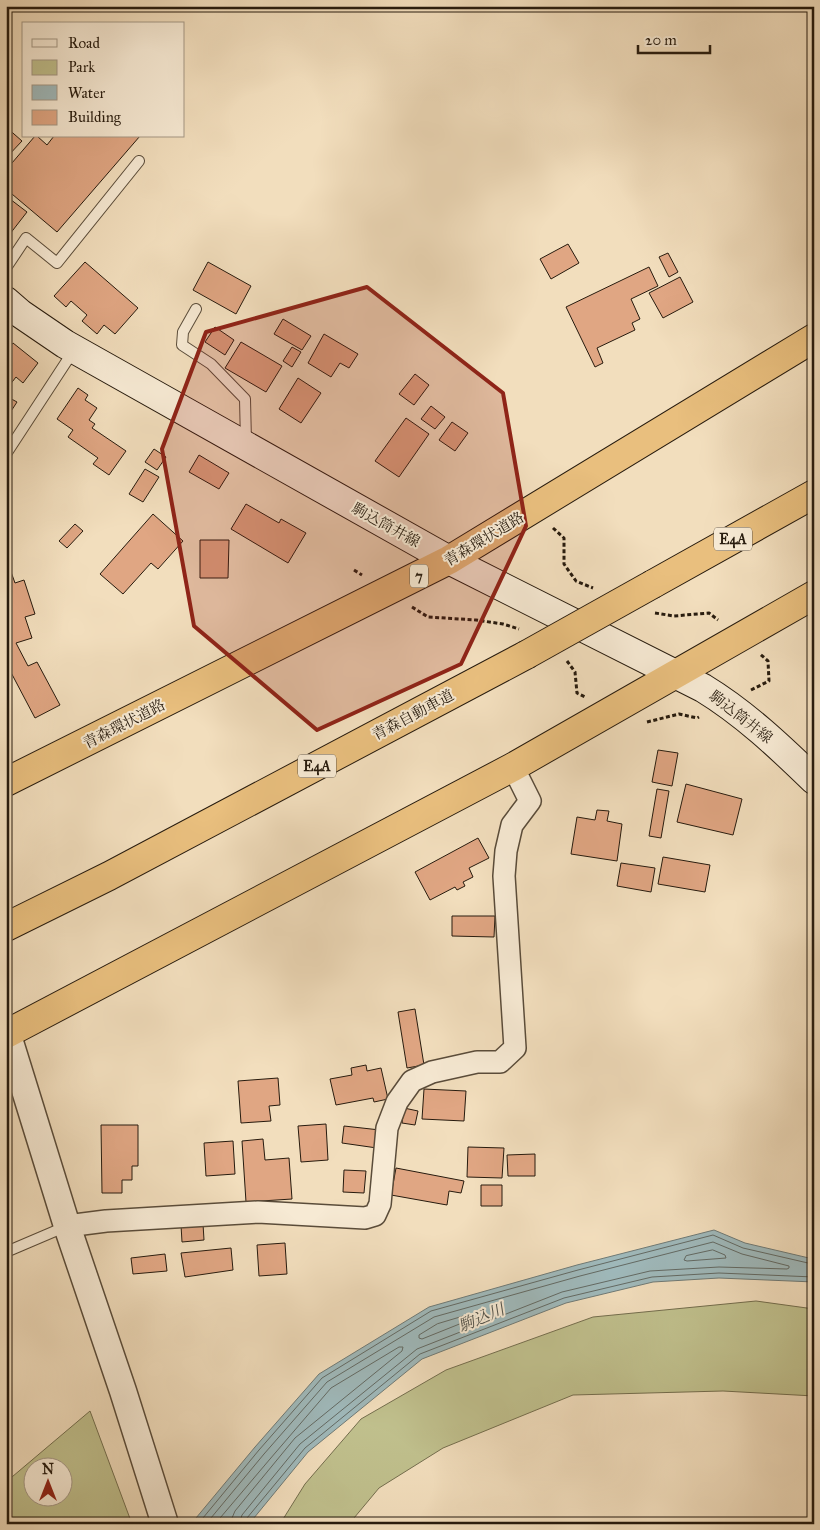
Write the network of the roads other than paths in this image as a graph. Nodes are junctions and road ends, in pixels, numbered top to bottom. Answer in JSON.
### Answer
{"nodes":[{"id":1,"x":139,"y":162,"type":"dead end"},
{"id":2,"x":6,"y":268,"type":"edge"},
{"id":3,"x":6,"y":302,"type":"edge"},
{"id":4,"x":196,"y":308,"type":"dead end"},
{"id":5,"x":814,"y":338,"type":"edge"},
{"id":6,"x":75,"y":350,"type":"junction"},
{"id":7,"x":246,"y":446,"type":"junction"},
{"id":8,"x":6,"y":454,"type":"edge"},
{"id":9,"x":814,"y":494,"type":"edge"},
{"id":10,"x":449,"y":560,"type":"junction"},
{"id":11,"x":814,"y":595,"type":"edge"},
{"id":12,"x":677,"y":674,"type":"junction"},
{"id":13,"x":512,"y":767,"type":"junction"},
{"id":14,"x":814,"y":780,"type":"edge"},
{"id":15,"x":6,"y":782,"type":"edge"},
{"id":16,"x":6,"y":927,"type":"edge"},
{"id":17,"x":7,"y":1032,"type":"edge"},
{"id":18,"x":67,"y":1226,"type":"junction"},
{"id":19,"x":6,"y":1252,"type":"edge"},
{"id":20,"x":165,"y":1524,"type":"edge"}],
"edges":[{"from":1,"to":2,"type":"lane"},
{"from":3,"to":6,"type":"main road","name":"駒込筒井線"},
{"from":4,"to":7,"type":"lane"},
{"from":5,"to":10,"type":"highway","name":"青森環状道路","number":"7"},
{"from":6,"to":7,"type":"main road","name":"駒込筒井線"},
{"from":6,"to":8,"type":"lane"},
{"from":7,"to":10,"type":"main road","name":"駒込筒井線"},
{"from":9,"to":16,"type":"highway","name":"青森自動車道","number":"E4A","bridge":true},
{"from":10,"to":12,"type":"main road","name":"駒込筒井線"},
{"from":10,"to":15,"type":"highway","name":"青森環状道路","number":"7"},
{"from":11,"to":12,"type":"highway"},
{"from":12,"to":13,"type":"highway"},
{"from":12,"to":14,"type":"main road","name":"駒込筒井線"},
{"from":13,"to":17,"type":"highway"},
{"from":13,"to":18,"type":"street"},
{"from":17,"to":18,"type":"street"},
{"from":18,"to":19,"type":"lane"},
{"from":18,"to":20,"type":"street"}]}
